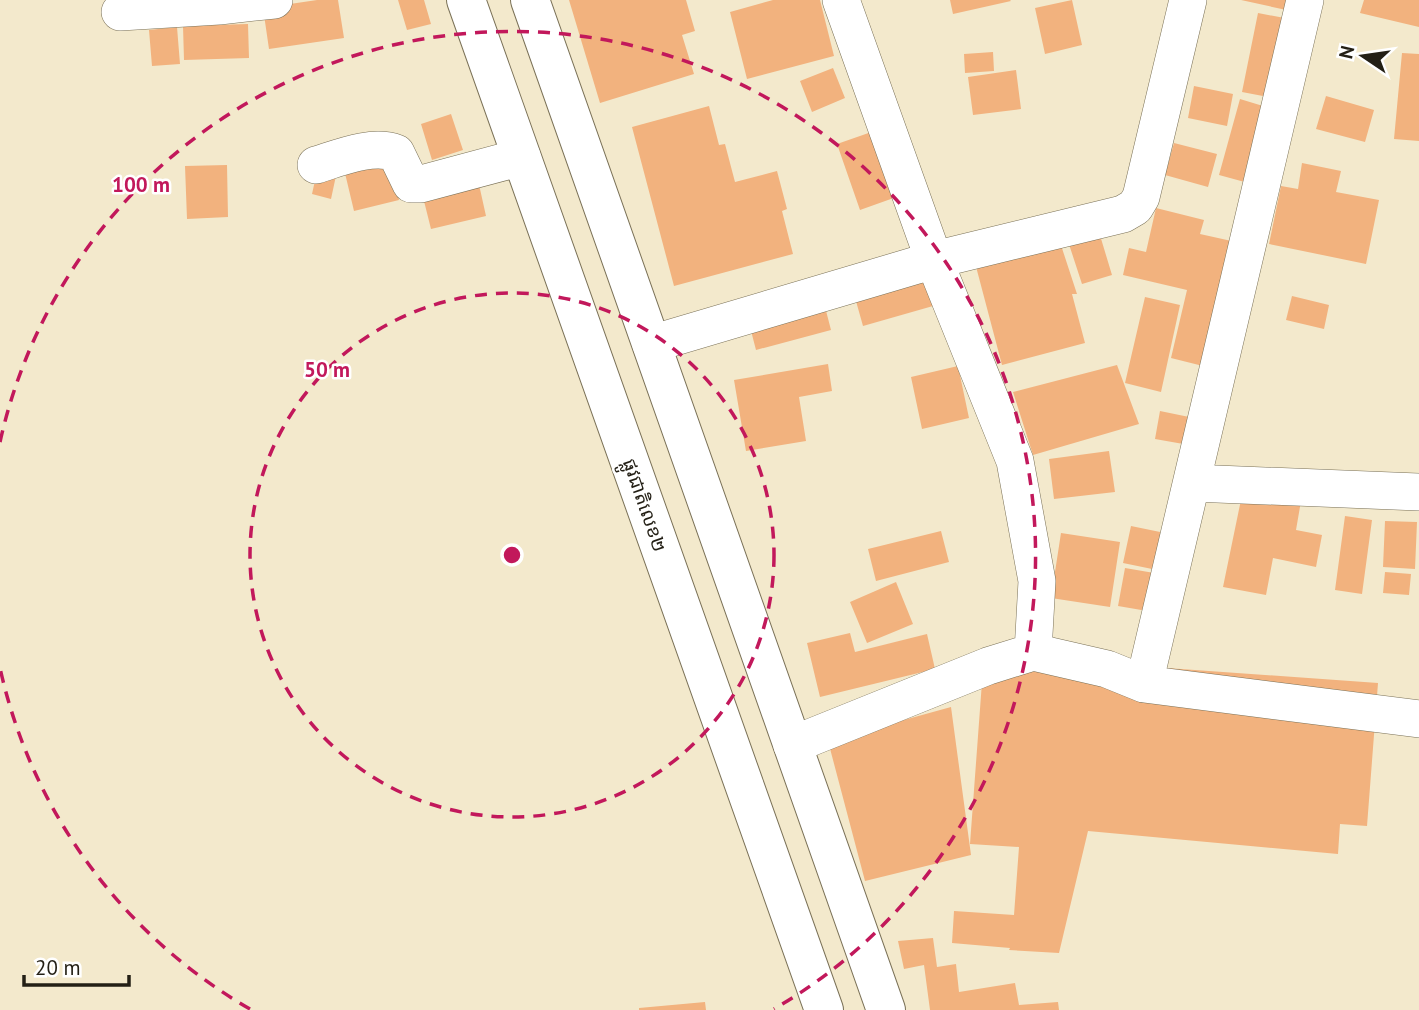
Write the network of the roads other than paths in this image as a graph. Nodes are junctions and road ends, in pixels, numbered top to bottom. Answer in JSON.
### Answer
{"nodes":[{"id":1,"x":274,"y":0,"type":"edge"},
{"id":2,"x":467,"y":0,"type":"edge"},
{"id":3,"x":530,"y":0,"type":"edge"},
{"id":4,"x":841,"y":0,"type":"edge"},
{"id":5,"x":1188,"y":0,"type":"edge"},
{"id":6,"x":1305,"y":0,"type":"edge"},
{"id":7,"x":120,"y":12,"type":"dead end"},
{"id":8,"x":522,"y":157,"type":"junction"},
{"id":9,"x":316,"y":165,"type":"dead end"},
{"id":10,"x":934,"y":260,"type":"junction"},
{"id":11,"x":651,"y":344,"type":"junction"},
{"id":12,"x":1192,"y":483,"type":"junction"},
{"id":13,"x":1419,"y":492,"type":"edge"},
{"id":14,"x":1033,"y":652,"type":"junction"},
{"id":15,"x":1144,"y":684,"type":"junction"},
{"id":16,"x":1419,"y":719,"type":"edge"},
{"id":17,"x":792,"y":745,"type":"junction"},
{"id":18,"x":824,"y":1010,"type":"edge"},
{"id":19,"x":886,"y":1010,"type":"edge"}],
"edges":[{"from":1,"to":7,"type":"street"},
{"from":2,"to":8,"type":"highway","name":"ផ្លូវជាតិលេខ២"},
{"from":3,"to":11,"type":"highway"},
{"from":4,"to":10,"type":"street"},
{"from":5,"to":10,"type":"street"},
{"from":6,"to":12,"type":"street"},
{"from":8,"to":9,"type":"street"},
{"from":8,"to":18,"type":"highway","name":"ផ្លូវជាតិលេខ២"},
{"from":10,"to":11,"type":"street"},
{"from":10,"to":14,"type":"street"},
{"from":11,"to":17,"type":"highway"},
{"from":12,"to":13,"type":"street"},
{"from":12,"to":15,"type":"street"},
{"from":14,"to":15,"type":"street"},
{"from":14,"to":17,"type":"street"},
{"from":15,"to":16,"type":"street"},
{"from":17,"to":19,"type":"highway"}]}
